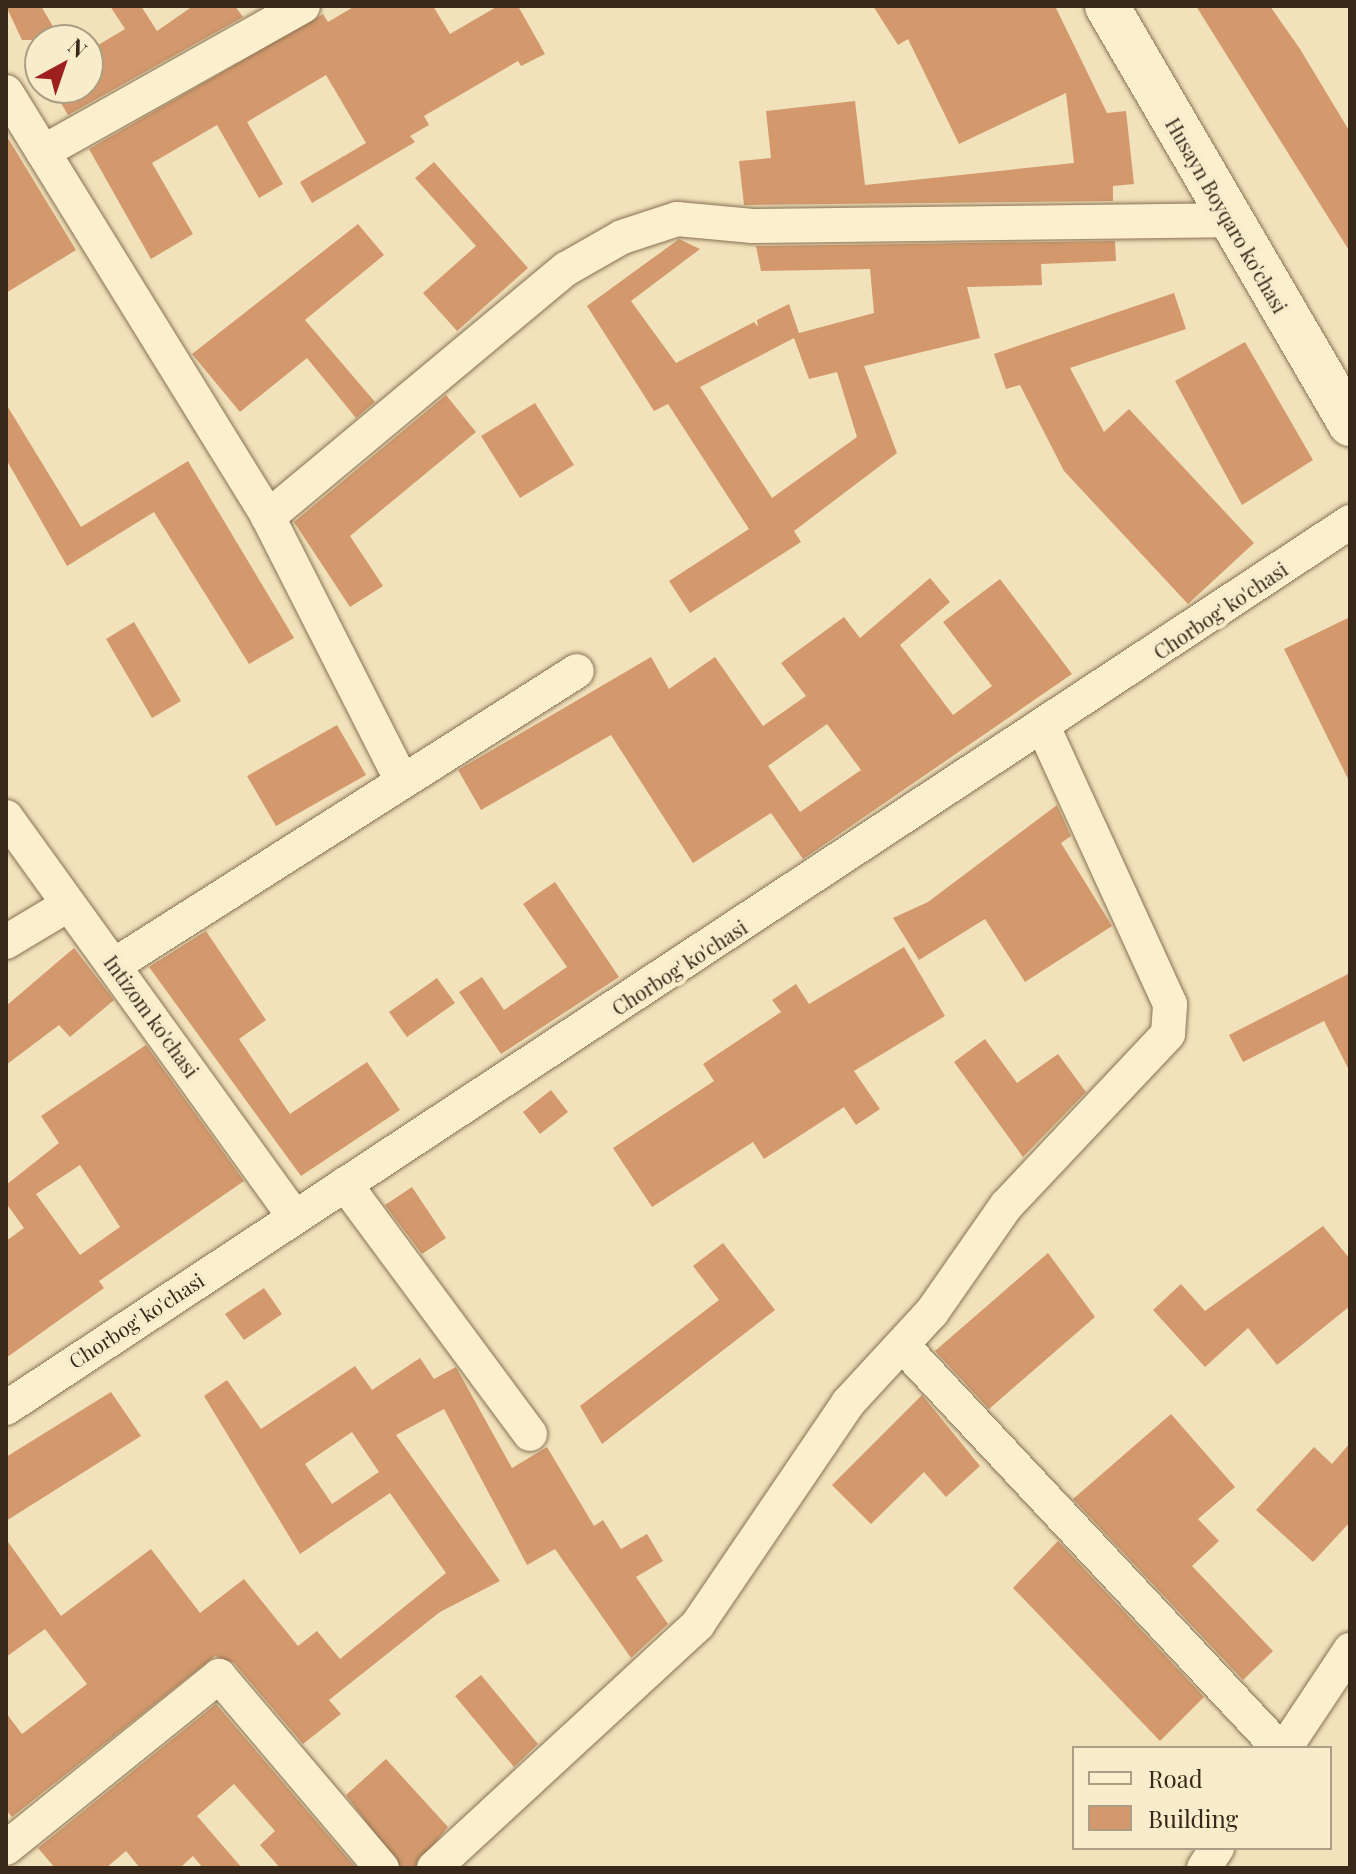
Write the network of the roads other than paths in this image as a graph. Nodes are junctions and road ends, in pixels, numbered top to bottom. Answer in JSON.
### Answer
{"nodes":[{"id":1,"x":303,"y":6,"type":"edge"},
{"id":2,"x":1107,"y":6,"type":"edge"},
{"id":3,"x":6,"y":92,"type":"edge"},
{"id":4,"x":43,"y":152,"type":"junction"},
{"id":5,"x":1229,"y":220,"type":"junction"},
{"id":6,"x":1350,"y":424,"type":"edge"},
{"id":7,"x":268,"y":517,"type":"junction"},
{"id":8,"x":1350,"y":522,"type":"edge"},
{"id":9,"x":577,"y":671,"type":"dead end"},
{"id":10,"x":1043,"y":727,"type":"junction"},
{"id":11,"x":402,"y":781,"type":"junction"},
{"id":12,"x":6,"y":817,"type":"edge"},
{"id":13,"x":66,"y":906,"type":"junction"},
{"id":14,"x":6,"y":942,"type":"edge"},
{"id":15,"x":116,"y":964,"type":"junction"},
{"id":16,"x":345,"y":1184,"type":"junction"},
{"id":17,"x":295,"y":1217,"type":"junction"},
{"id":18,"x":902,"y":1345,"type":"junction"},
{"id":19,"x":6,"y":1408,"type":"edge"},
{"id":20,"x":530,"y":1434,"type":"dead end"},
{"id":21,"x":1350,"y":1650,"type":"edge"},
{"id":22,"x":1277,"y":1746,"type":"edge"},
{"id":23,"x":1286,"y":1746,"type":"edge"},
{"id":24,"x":6,"y":1848,"type":"edge"},
{"id":25,"x":1216,"y":1850,"type":"edge"},
{"id":26,"x":382,"y":1868,"type":"edge"},
{"id":27,"x":434,"y":1868,"type":"edge"},
{"id":28,"x":1204,"y":1868,"type":"edge"}],
"edges":[{"from":1,"to":4,"type":"street"},
{"from":2,"to":5,"type":"main road","name":"Husayn Boyqaro ko'chasi"},
{"from":3,"to":4,"type":"street"},
{"from":4,"to":7,"type":"street"},
{"from":5,"to":6,"type":"main road","name":"Husayn Boyqaro ko'chasi"},
{"from":5,"to":7,"type":"street"},
{"from":7,"to":11,"type":"street"},
{"from":8,"to":10,"type":"street","name":"Сhorbog' ko'chasi"},
{"from":9,"to":11,"type":"street"},
{"from":10,"to":16,"type":"street","name":"Сhorbog' ko'chasi"},
{"from":10,"to":18,"type":"street"},
{"from":11,"to":15,"type":"street"},
{"from":12,"to":13,"type":"street","name":"Intizom ko'chasi"},
{"from":13,"to":14,"type":"street"},
{"from":13,"to":15,"type":"street","name":"Intizom ko'chasi"},
{"from":15,"to":17,"type":"street","name":"Intizom ko'chasi"},
{"from":16,"to":17,"type":"street","name":"Сhorbog' ko'chasi"},
{"from":16,"to":20,"type":"street"},
{"from":17,"to":19,"type":"street","name":"Сhorbog' ko'chasi"},
{"from":18,"to":22,"type":"street"},
{"from":18,"to":27,"type":"street"},
{"from":21,"to":23,"type":"street"},
{"from":24,"to":26,"type":"street"},
{"from":25,"to":28,"type":"street"}]}
